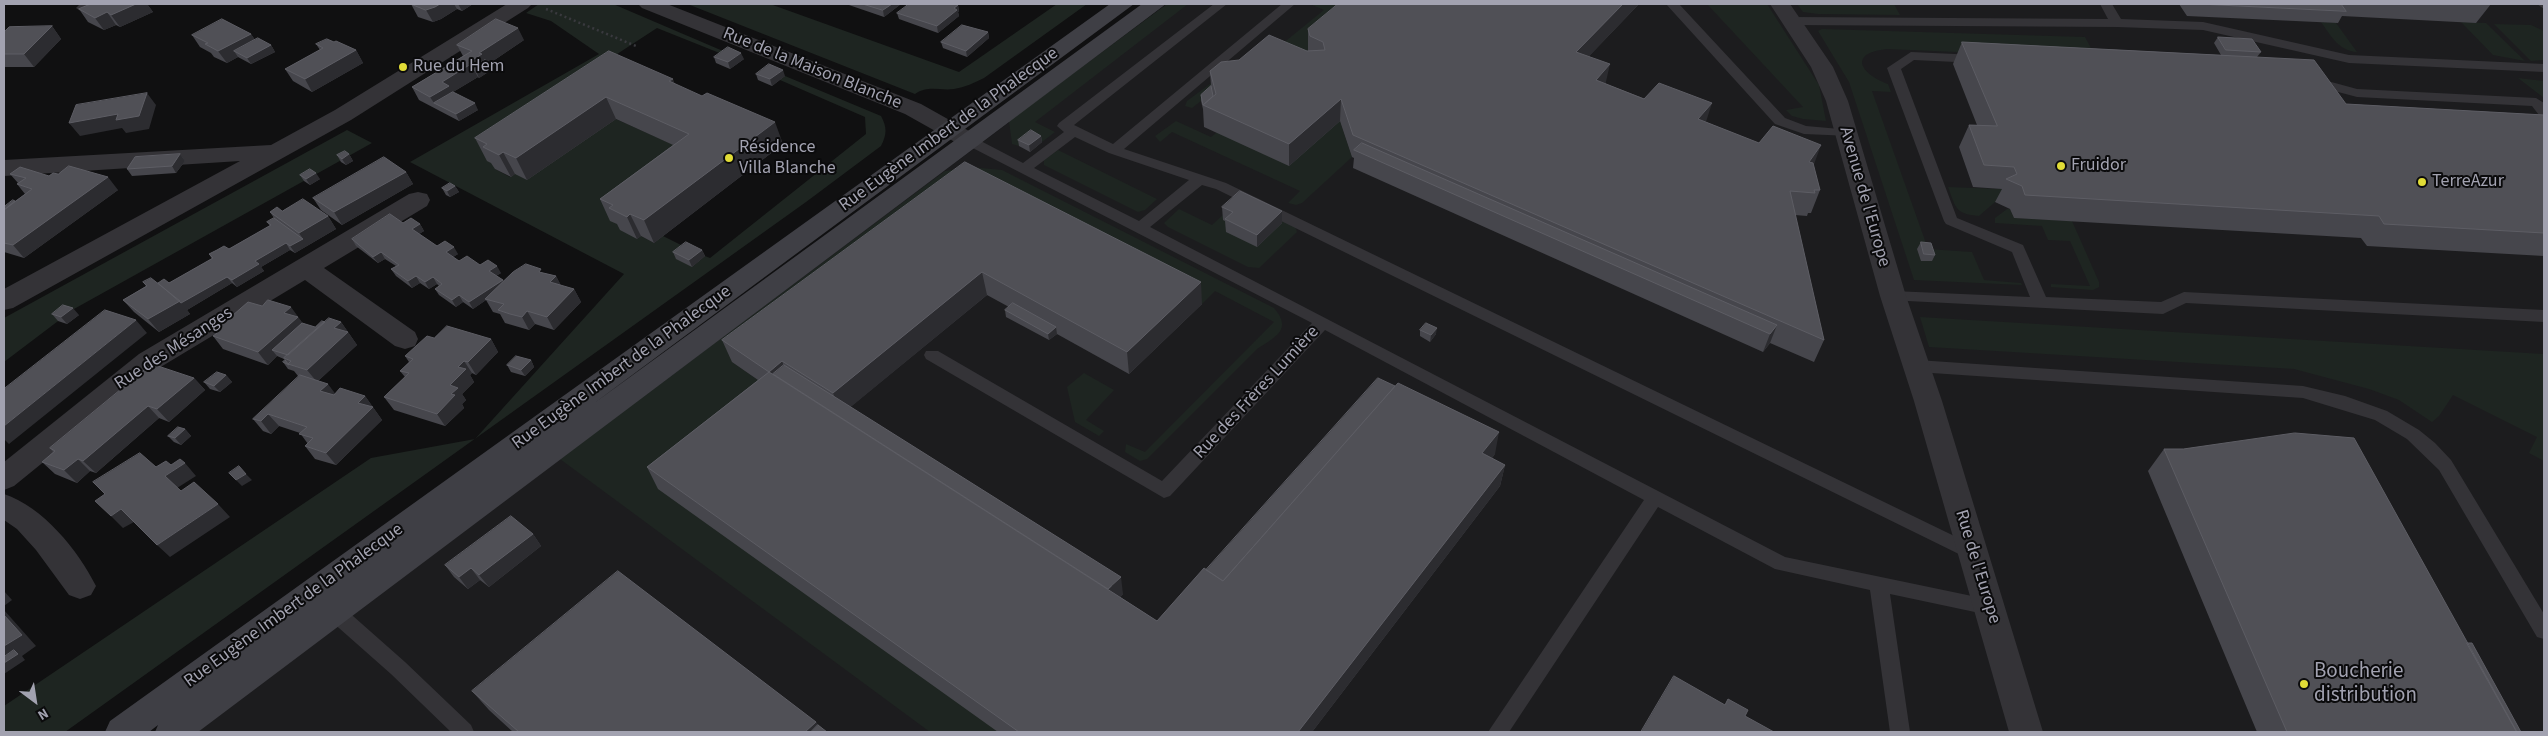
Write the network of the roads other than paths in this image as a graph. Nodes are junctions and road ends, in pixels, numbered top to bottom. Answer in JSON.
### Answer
{"nodes":[{"id":1,"x":649,"y":4,"type":"edge"},
{"id":2,"x":1123,"y":4,"type":"edge"},
{"id":3,"x":1155,"y":4,"type":"edge"},
{"id":4,"x":1221,"y":4,"type":"edge"},
{"id":5,"x":1288,"y":4,"type":"edge"},
{"id":6,"x":1672,"y":4,"type":"edge"},
{"id":7,"x":2106,"y":4,"type":"edge"},
{"id":8,"x":533,"y":6,"type":"edge"},
{"id":9,"x":1786,"y":12,"type":"edge"},
{"id":10,"x":2117,"y":23,"type":"junction"},
{"id":11,"x":1992,"y":59,"type":"edge"},
{"id":12,"x":2544,"y":68,"type":"edge"},
{"id":13,"x":2299,"y":77,"type":"edge"},
{"id":14,"x":2544,"y":112,"type":"edge"},
{"id":15,"x":1074,"y":131,"type":"junction"},
{"id":16,"x":1846,"y":133,"type":"junction"},
{"id":17,"x":960,"y":135,"type":"junction"},
{"id":18,"x":1114,"y":150,"type":"junction"},
{"id":19,"x":278,"y":152,"type":"junction"},
{"id":20,"x":4,"y":168,"type":"edge"},
{"id":21,"x":1024,"y":169,"type":"junction"},
{"id":22,"x":1200,"y":179,"type":"junction"},
{"id":23,"x":418,"y":200,"type":"dead end"},
{"id":24,"x":1140,"y":228,"type":"junction"},
{"id":25,"x":305,"y":267,"type":"junction"},
{"id":26,"x":1893,"y":296,"type":"junction"},
{"id":27,"x":4,"y":300,"type":"edge"},
{"id":28,"x":2040,"y":302,"type":"junction"},
{"id":29,"x":2544,"y":316,"type":"edge"},
{"id":30,"x":1323,"y":322,"type":"junction"},
{"id":31,"x":404,"y":339,"type":"dead end"},
{"id":32,"x":932,"y":355,"type":"dead end"},
{"id":33,"x":1917,"y":366,"type":"junction"},
{"id":34,"x":1928,"y":401,"type":"joint"},
{"id":35,"x":4,"y":478,"type":"edge"},
{"id":36,"x":1655,"y":497,"type":"junction"},
{"id":37,"x":4,"y":506,"type":"edge"},
{"id":38,"x":1973,"y":553,"type":"junction"},
{"id":39,"x":1879,"y":585,"type":"junction"},
{"id":40,"x":80,"y":586,"type":"dead end"},
{"id":41,"x":323,"y":603,"type":"junction"},
{"id":42,"x":1989,"y":607,"type":"junction"},
{"id":43,"x":2544,"y":631,"type":"edge"},
{"id":44,"x":122,"y":732,"type":"edge"},
{"id":45,"x":172,"y":732,"type":"edge"},
{"id":46,"x":464,"y":732,"type":"edge"},
{"id":47,"x":1498,"y":732,"type":"edge"},
{"id":48,"x":1900,"y":732,"type":"edge"},
{"id":49,"x":2026,"y":732,"type":"edge"}],
"edges":[{"from":1,"to":17,"type":"street","name":"Rue de la Maison Blanche"},
{"from":2,"to":17,"type":"street","name":"Rue Eugène Imbert de la Phalecque"},
{"from":3,"to":17,"type":"street","name":"Rue Eugène Imbert de la Phalecque"},
{"from":4,"to":15,"type":"lane"},
{"from":5,"to":18,"type":"lane"},
{"from":6,"to":16,"type":"lane"},
{"from":7,"to":10,"type":"lane"},
{"from":8,"to":19,"type":"street"},
{"from":9,"to":10,"type":"lane"},
{"from":9,"to":16,"type":"street","name":"Avenue de l'Europe"},
{"from":10,"to":12,"type":"lane"},
{"from":11,"to":28,"type":"lane"},
{"from":13,"to":14,"type":"lane"},
{"from":15,"to":18,"type":"lane"},
{"from":15,"to":21,"type":"lane"},
{"from":16,"to":26,"type":"street","name":"Avenue de l'Europe"},
{"from":17,"to":21,"type":"lane","name":"Rue des Frères Lumière"},
{"from":17,"to":41,"type":"street","name":"Rue Eugène Imbert de la Phalecque"},
{"from":18,"to":22,"type":"lane"},
{"from":19,"to":20,"type":"street"},
{"from":19,"to":27,"type":"street"},
{"from":21,"to":24,"type":"lane","name":"Rue des Frères Lumière"},
{"from":22,"to":24,"type":"lane"},
{"from":22,"to":38,"type":"lane"},
{"from":23,"to":25,"type":"street","name":"Rue des Mésanges"},
{"from":24,"to":30,"type":"lane","name":"Rue des Frères Lumière"},
{"from":25,"to":31,"type":"street"},
{"from":25,"to":35,"type":"street","name":"Rue des Mésanges"},
{"from":26,"to":28,"type":"lane"},
{"from":26,"to":33,"type":"street","name":"Avenue de l'Europe"},
{"from":28,"to":29,"type":"lane"},
{"from":30,"to":32,"type":"lane","name":"Rue des Frères Lumière"},
{"from":30,"to":36,"type":"lane"},
{"from":33,"to":34,"type":"street","name":"Avenue de l'Europe"},
{"from":33,"to":43,"type":"lane"},
{"from":34,"to":38,"type":"street","name":"Rue de l'Europe"},
{"from":36,"to":39,"type":"lane"},
{"from":36,"to":47,"type":"lane"},
{"from":37,"to":40,"type":"street"},
{"from":38,"to":42,"type":"street","name":"Rue de l'Europe"},
{"from":39,"to":42,"type":"lane"},
{"from":39,"to":48,"type":"lane"},
{"from":41,"to":44,"type":"street","name":"Rue Eugène Imbert de la Phalecque"},
{"from":41,"to":45,"type":"street","name":"Rue Eugène Imbert de la Phalecque"},
{"from":41,"to":46,"type":"lane"},
{"from":42,"to":49,"type":"street","name":"Rue de l'Europe"}]}
